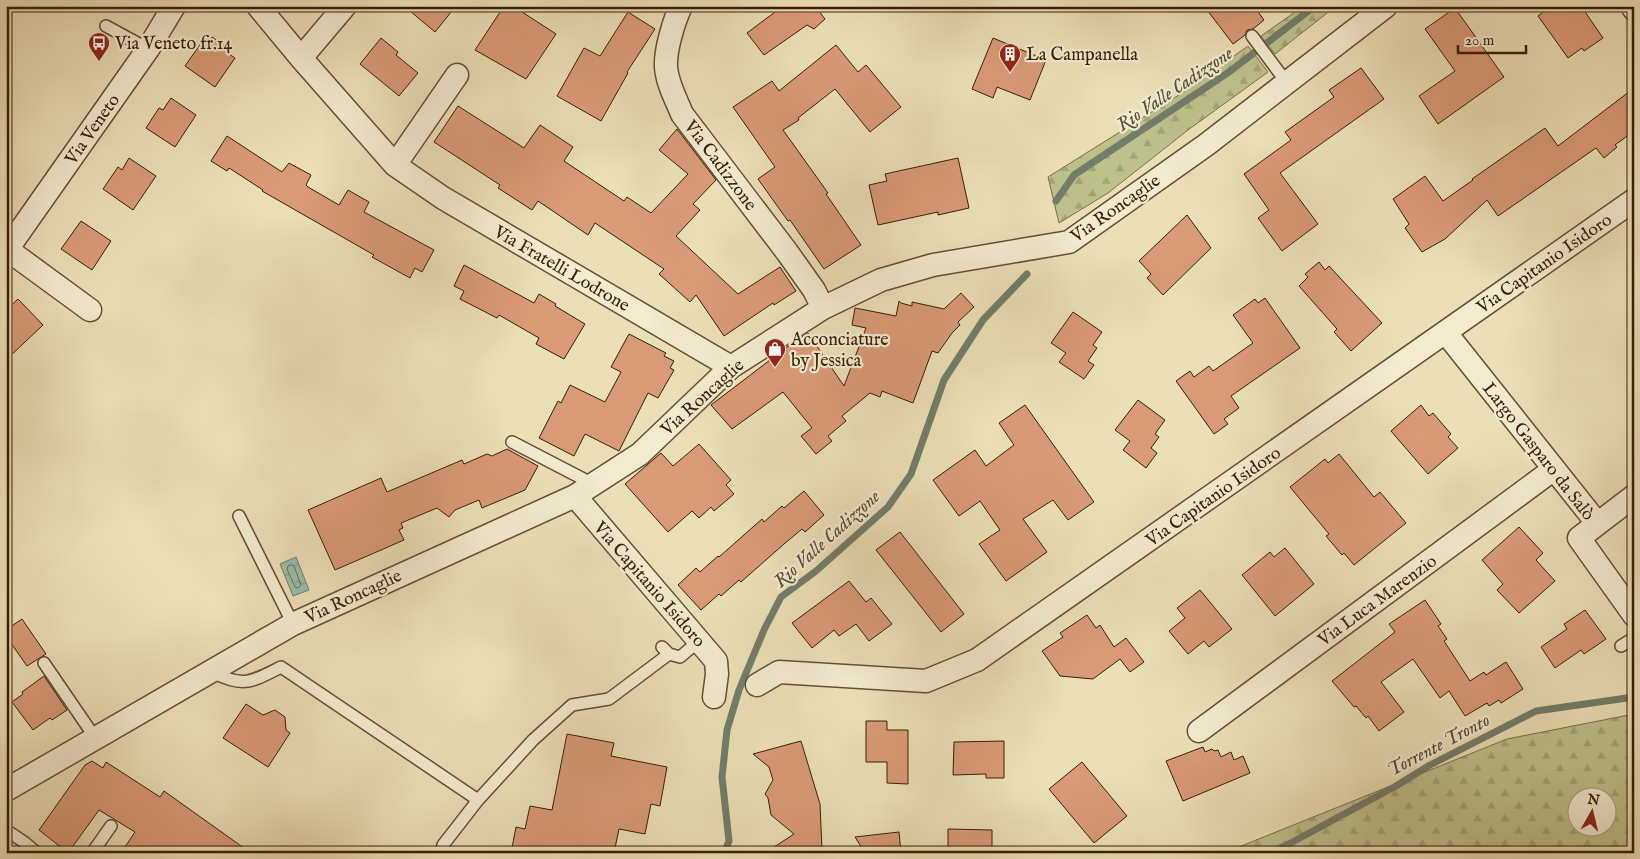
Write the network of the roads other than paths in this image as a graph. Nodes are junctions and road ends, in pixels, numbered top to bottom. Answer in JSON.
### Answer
{"nodes":[{"id":1,"x":174,"y":6,"type":"edge"},
{"id":2,"x":258,"y":6,"type":"edge"},
{"id":3,"x":345,"y":6,"type":"edge"},
{"id":4,"x":1386,"y":6,"type":"edge"},
{"id":5,"x":686,"y":7,"type":"edge"},
{"id":6,"x":106,"y":26,"type":"dead end"},
{"id":7,"x":1254,"y":38,"type":"dead end"},
{"id":8,"x":148,"y":49,"type":"junction"},
{"id":9,"x":301,"y":58,"type":"junction"},
{"id":10,"x":457,"y":75,"type":"dead end"},
{"id":11,"x":1286,"y":83,"type":"junction"},
{"id":12,"x":394,"y":165,"type":"junction"},
{"id":13,"x":1634,"y":200,"type":"edge"},
{"id":14,"x":7,"y":251,"type":"edge"},
{"id":15,"x":823,"y":308,"type":"junction"},
{"id":16,"x":90,"y":310,"type":"dead end"},
{"id":17,"x":1446,"y":333,"type":"junction"},
{"id":18,"x":731,"y":367,"type":"junction"},
{"id":19,"x":512,"y":442,"type":"dead end"},
{"id":20,"x":1554,"y":469,"type":"junction"},
{"id":21,"x":584,"y":490,"type":"junction"},
{"id":22,"x":1634,"y":496,"type":"edge"},
{"id":23,"x":239,"y":516,"type":"dead end"},
{"id":24,"x":1597,"y":523,"type":"junction"},
{"id":25,"x":1634,"y":615,"type":"edge"},
{"id":26,"x":293,"y":624,"type":"junction"},
{"id":27,"x":1634,"y":638,"type":"edge"},
{"id":28,"x":699,"y":641,"type":"junction"},
{"id":29,"x":1621,"y":646,"type":"dead end"},
{"id":30,"x":44,"y":663,"type":"dead end"},
{"id":31,"x":212,"y":672,"type":"junction"},
{"id":32,"x":757,"y":685,"type":"dead end"},
{"id":33,"x":714,"y":697,"type":"dead end"},
{"id":34,"x":1199,"y":731,"type":"dead end"},
{"id":35,"x":96,"y":738,"type":"junction"},
{"id":36,"x":6,"y":790,"type":"edge"},
{"id":37,"x":478,"y":800,"type":"junction"},
{"id":38,"x":111,"y":826,"type":"dead end"},
{"id":39,"x":6,"y":830,"type":"edge"},
{"id":40,"x":37,"y":853,"type":"edge"},
{"id":41,"x":92,"y":853,"type":"edge"},
{"id":42,"x":441,"y":853,"type":"edge"}],
"edges":[{"from":1,"to":8,"type":"street","name":"Via Veneto"},
{"from":2,"to":9,"type":"street","name":"Via Fratelli Lodrone"},
{"from":3,"to":9,"type":"street"},
{"from":4,"to":11,"type":"street","name":"Via Roncaglie"},
{"from":5,"to":15,"type":"street","name":"Via Cadizzone"},
{"from":6,"to":8,"type":"lane"},
{"from":7,"to":11,"type":"lane"},
{"from":8,"to":14,"type":"street","name":"Via Veneto"},
{"from":9,"to":12,"type":"street","name":"Via Fratelli Lodrone"},
{"from":10,"to":12,"type":"street"},
{"from":11,"to":15,"type":"street","name":"Via Roncaglie"},
{"from":12,"to":18,"type":"street","name":"Via Fratelli Lodrone"},
{"from":13,"to":17,"type":"street","name":"Via Capitanio Isidoro"},
{"from":14,"to":16,"type":"street","name":"Via Veneto"},
{"from":15,"to":18,"type":"street","name":"Via Roncaglie"},
{"from":17,"to":20,"type":"street","name":"Largo Gasparo da Salò"},
{"from":17,"to":32,"type":"street","name":"Via Capitanio Isidoro"},
{"from":18,"to":21,"type":"street","name":"Via Roncaglie"},
{"from":19,"to":21,"type":"lane"},
{"from":20,"to":24,"type":"street","name":"Largo Gasparo da Salò"},
{"from":20,"to":34,"type":"street","name":"Via Luca Marenzio"},
{"from":21,"to":26,"type":"street","name":"Via Roncaglie"},
{"from":21,"to":28,"type":"street","name":"Via Capitanio Isidoro"},
{"from":22,"to":24,"type":"street"},
{"from":23,"to":26,"type":"lane"},
{"from":24,"to":25,"type":"street","name":"Largo Gasparo da Salò"},
{"from":26,"to":31,"type":"street","name":"Via Roncaglie"},
{"from":27,"to":29,"type":"lane"},
{"from":28,"to":33,"type":"street","name":"Via Capitanio Isidoro"},
{"from":28,"to":37,"type":"lane"},
{"from":30,"to":35,"type":"lane"},
{"from":31,"to":35,"type":"street","name":"Via Roncaglie"},
{"from":31,"to":37,"type":"lane"},
{"from":35,"to":36,"type":"street","name":"Via Roncaglie"},
{"from":37,"to":42,"type":"lane"},
{"from":38,"to":41,"type":"lane"},
{"from":39,"to":40,"type":"lane"}]}
